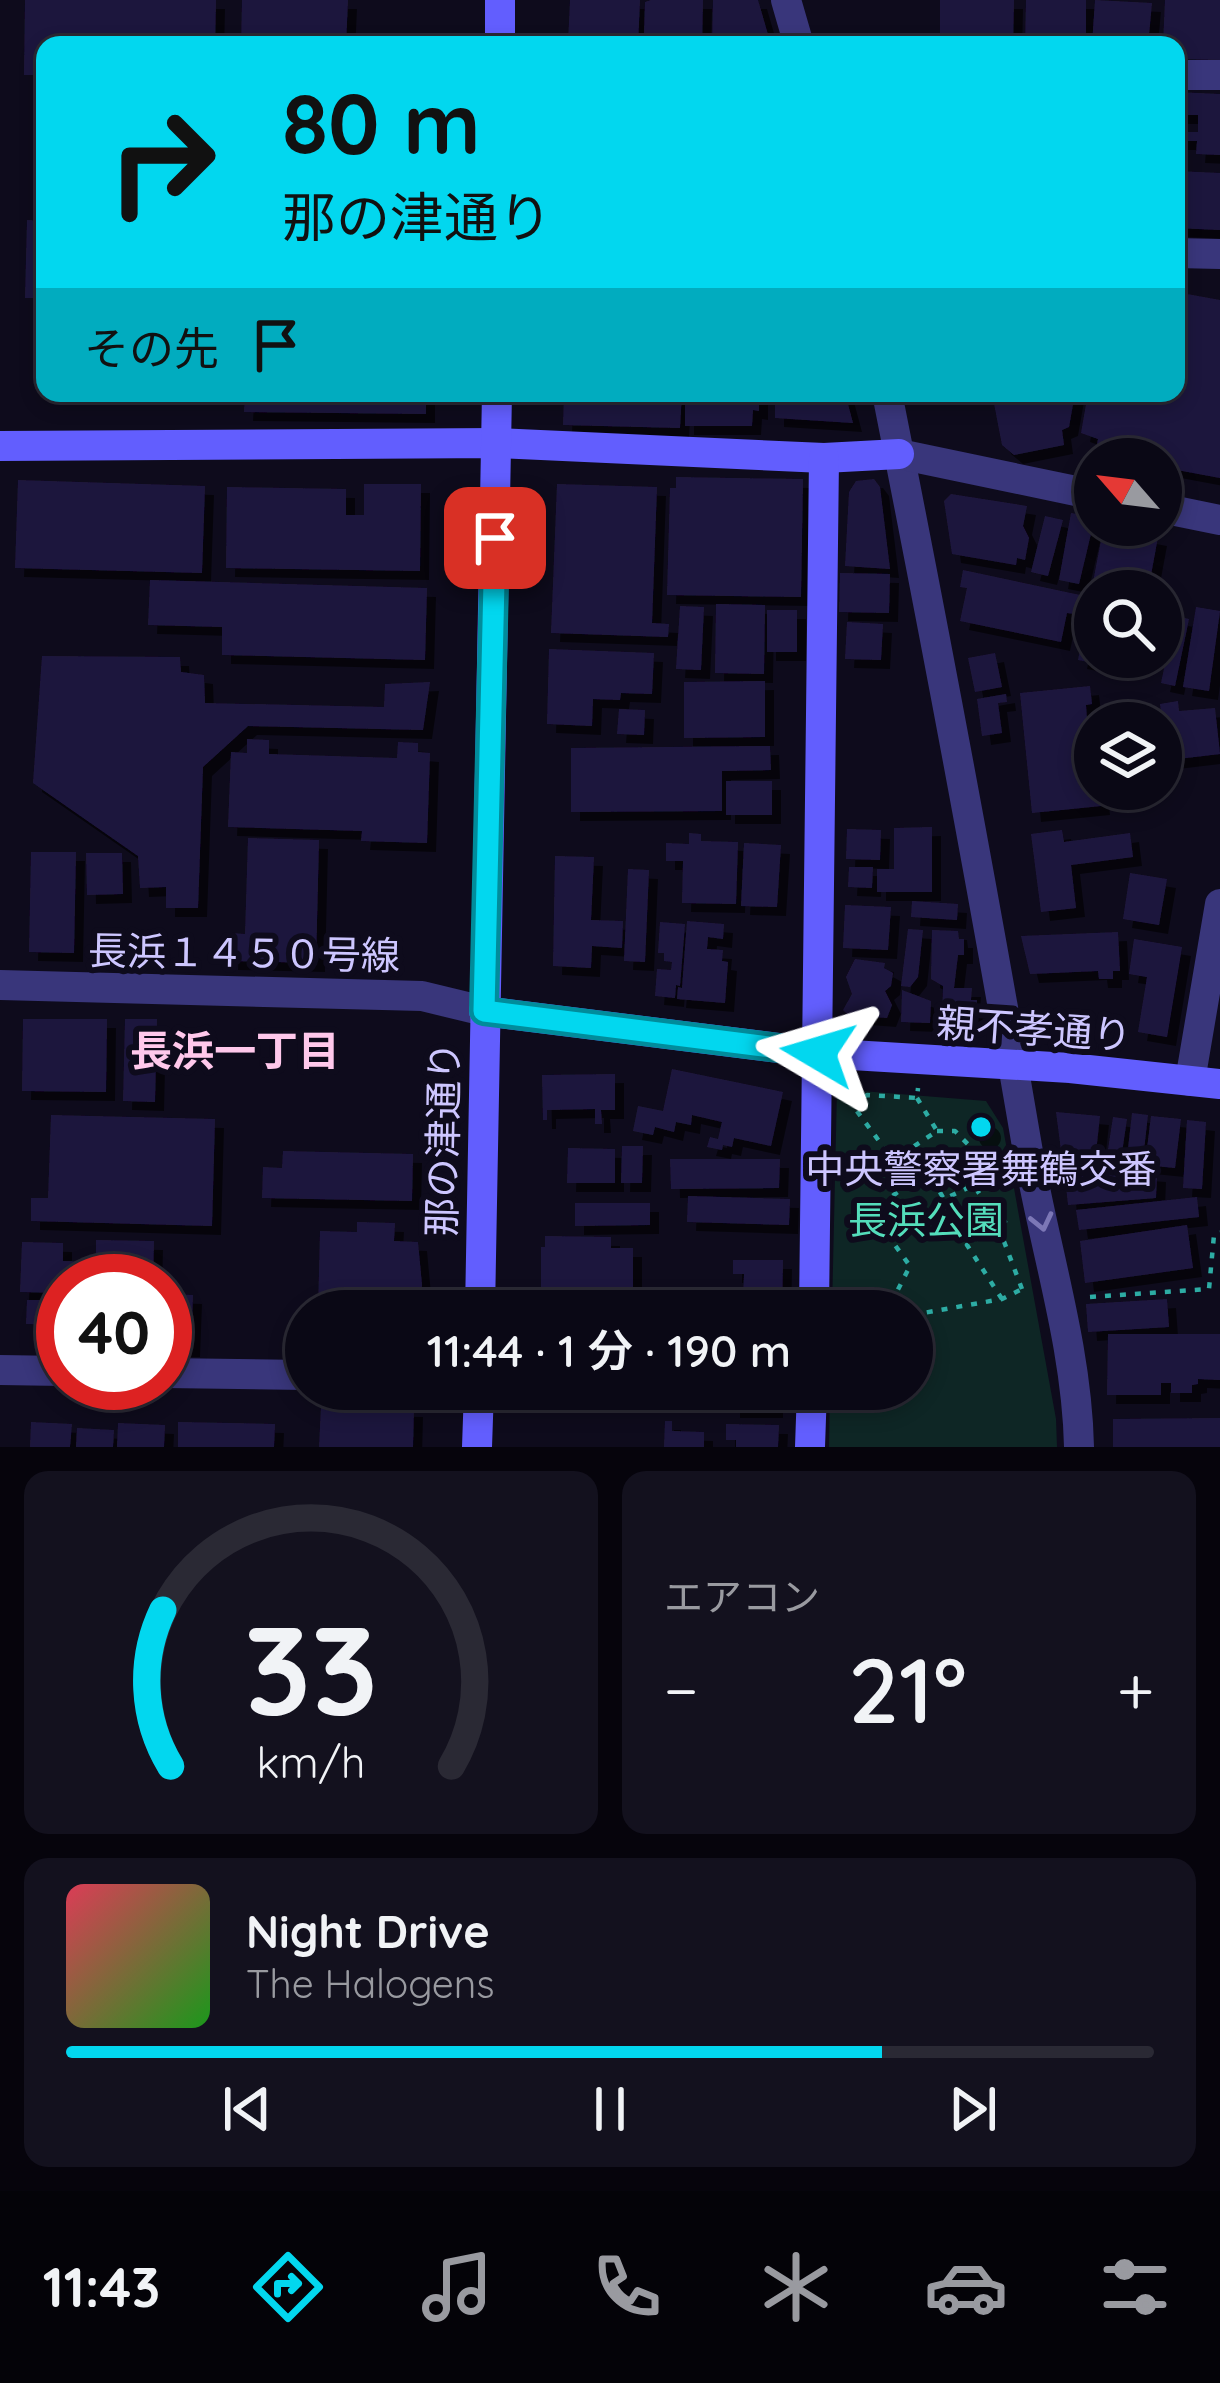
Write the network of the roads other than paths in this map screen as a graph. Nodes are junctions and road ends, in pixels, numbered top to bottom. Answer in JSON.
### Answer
{"nodes":[{"id":1,"x":500,"y":0,"type":"edge"},
{"id":2,"x":786,"y":0,"type":"edge"},
{"id":3,"x":500,"y":36,"type":"edge"},
{"id":4,"x":796,"y":36,"type":"edge"},
{"id":5,"x":1185,"y":75,"type":"edge"},
{"id":6,"x":1220,"y":75,"type":"edge"},
{"id":7,"x":1185,"y":253,"type":"edge"},
{"id":8,"x":1220,"y":254,"type":"edge"},
{"id":9,"x":497,"y":402,"type":"edge"},
{"id":10,"x":889,"y":402,"type":"edge"},
{"id":11,"x":497,"y":443,"type":"junction"},
{"id":12,"x":0,"y":446,"type":"edge"},
{"id":13,"x":899,"y":454,"type":"junction"},
{"id":14,"x":824,"y":458,"type":"junction"},
{"id":15,"x":1074,"y":491,"type":"edge"},
{"id":16,"x":1182,"y":512,"type":"edge"},
{"id":17,"x":1220,"y":520,"type":"edge"},
{"id":18,"x":1220,"y":904,"type":"edge"},
{"id":19,"x":0,"y":985,"type":"edge"},
{"id":20,"x":484,"y":1011,"type":"junction"},
{"id":21,"x":818,"y":1053,"type":"junction"},
{"id":22,"x":1016,"y":1065,"type":"junction"},
{"id":23,"x":1205,"y":1083,"type":"edge"},
{"id":24,"x":480,"y":1290,"type":"edge"},
{"id":25,"x":814,"y":1290,"type":"edge"},
{"id":26,"x":0,"y":1370,"type":"edge"},
{"id":27,"x":36,"y":1371,"type":"edge"},
{"id":28,"x":192,"y":1373,"type":"edge"},
{"id":29,"x":285,"y":1375,"type":"edge"},
{"id":30,"x":478,"y":1410,"type":"edge"},
{"id":31,"x":811,"y":1410,"type":"edge"},
{"id":32,"x":477,"y":1447,"type":"edge"},
{"id":33,"x":810,"y":1447,"type":"edge"},
{"id":34,"x":1079,"y":1447,"type":"edge"}],
"edges":[{"from":1,"to":3,"type":"street"},
{"from":2,"to":4,"type":"street"},
{"from":5,"to":6,"type":"street"},
{"from":7,"to":8,"type":"street"},
{"from":9,"to":11,"type":"street","name":"那の津通り"},
{"from":10,"to":13,"type":"street"},
{"from":11,"to":12,"type":"street"},
{"from":11,"to":14,"type":"street"},
{"from":11,"to":20,"type":"street","name":"那の津通り"},
{"from":13,"to":14,"type":"street"},
{"from":13,"to":15,"type":"street"},
{"from":13,"to":22,"type":"street"},
{"from":14,"to":21,"type":"street"},
{"from":16,"to":17,"type":"street"},
{"from":18,"to":23,"type":"street"},
{"from":19,"to":20,"type":"street","name":"長浜１４５０号線"},
{"from":20,"to":21,"type":"street","name":"親不孝通り"},
{"from":20,"to":24,"type":"street","name":"那の津通り"},
{"from":21,"to":22,"type":"street","name":"親不孝通り"},
{"from":21,"to":25,"type":"street"},
{"from":22,"to":23,"type":"street","name":"親不孝通り"},
{"from":22,"to":34,"type":"street","one_way":true},
{"from":26,"to":27,"type":"street"},
{"from":28,"to":29,"type":"street"},
{"from":30,"to":32,"type":"street"},
{"from":31,"to":33,"type":"street"}]}
